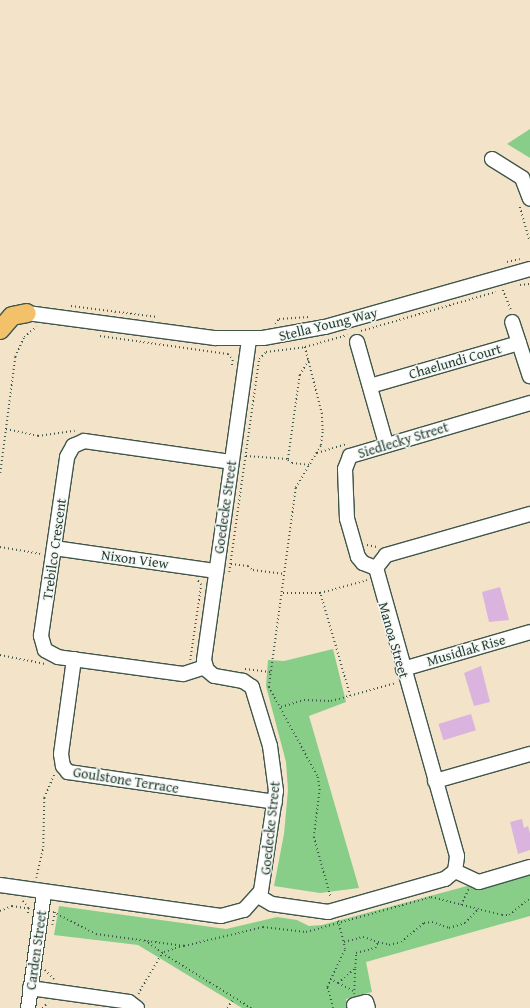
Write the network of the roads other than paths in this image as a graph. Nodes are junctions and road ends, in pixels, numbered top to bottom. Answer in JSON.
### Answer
{"nodes":[{"id":1,"x":492,"y":159,"type":"dead end"},
{"id":2,"x":524,"y":199,"type":"edge"},
{"id":3,"x":530,"y":269,"type":"edge"},
{"id":4,"x":27,"y":313,"type":"joint"},
{"id":5,"x":512,"y":322,"type":"road end"},
{"id":6,"x":0,"y":330,"type":"edge"},
{"id":7,"x":249,"y":339,"type":"junction"},
{"id":8,"x":357,"y":342,"type":"dead end"},
{"id":9,"x":519,"y":343,"type":"junction"},
{"id":10,"x":530,"y":376,"type":"edge"},
{"id":11,"x":370,"y":386,"type":"junction"},
{"id":12,"x":530,"y":402,"type":"edge"},
{"id":13,"x":386,"y":444,"type":"junction"},
{"id":14,"x":231,"y":462,"type":"junction"},
{"id":15,"x":530,"y":514,"type":"edge"},
{"id":16,"x":53,"y":553,"type":"junction"},
{"id":17,"x":216,"y":571,"type":"junction"},
{"id":18,"x":373,"y":579,"type":"junction"},
{"id":19,"x":530,"y":632,"type":"edge"},
{"id":20,"x":74,"y":659,"type":"junction"},
{"id":21,"x":205,"y":667,"type":"junction"},
{"id":22,"x":398,"y":672,"type":"junction"},
{"id":23,"x":530,"y":754,"type":"edge"},
{"id":24,"x":435,"y":781,"type":"junction"},
{"id":25,"x":275,"y":802,"type":"junction"},
{"id":26,"x":530,"y":868,"type":"edge"},
{"id":27,"x":455,"y":871,"type":"junction"},
{"id":28,"x":0,"y":886,"type":"edge"},
{"id":29,"x":44,"y":886,"type":"junction"},
{"id":30,"x":258,"y":896,"type":"junction"},
{"id":31,"x":30,"y":988,"type":"junction"},
{"id":32,"x":139,"y":1001,"type":"edge"},
{"id":33,"x":28,"y":1008,"type":"edge"}],
"edges":[{"from":1,"to":2,"type":"street"},
{"from":3,"to":7,"type":"street","name":"Stella Young Way"},
{"from":4,"to":6,"type":"main road"},
{"from":4,"to":7,"type":"street","name":"Stella Young Way"},
{"from":5,"to":9,"type":"street","name":"Chaelundi Court"},
{"from":7,"to":14,"type":"street","name":"Goedecke Street"},
{"from":8,"to":11,"type":"street"},
{"from":9,"to":10,"type":"street"},
{"from":9,"to":11,"type":"street","name":"Chaelundi Court"},
{"from":11,"to":13,"type":"street"},
{"from":12,"to":13,"type":"street","name":"Siedlecky Street"},
{"from":13,"to":18,"type":"street","name":"Siedlecky Street"},
{"from":14,"to":16,"type":"street","name":"Trebilco Crescent"},
{"from":14,"to":17,"type":"street","name":"Goedecke Street"},
{"from":15,"to":18,"type":"street"},
{"from":16,"to":17,"type":"street","name":"Nixon View"},
{"from":16,"to":20,"type":"street","name":"Trebilco Crescent"},
{"from":17,"to":21,"type":"street","name":"Goedecke Street"},
{"from":18,"to":22,"type":"street","name":"Manoa Street"},
{"from":19,"to":22,"type":"street","name":"Musidlak Rise"},
{"from":20,"to":21,"type":"street","name":"Trebilco Crescent"},
{"from":20,"to":25,"type":"street","name":"Goulstone Terrace"},
{"from":21,"to":25,"type":"street","name":"Goedecke Street"},
{"from":22,"to":24,"type":"street","name":"Manoa Street"},
{"from":23,"to":24,"type":"street"},
{"from":24,"to":27,"type":"street","name":"Manoa Street"},
{"from":25,"to":30,"type":"street","name":"Goedecke Street"},
{"from":26,"to":27,"type":"street"},
{"from":27,"to":30,"type":"street"},
{"from":28,"to":29,"type":"street"},
{"from":29,"to":30,"type":"street"},
{"from":29,"to":31,"type":"street","name":"Carden Street"},
{"from":31,"to":32,"type":"street"},
{"from":31,"to":33,"type":"street","name":"Carden Street"}]}
